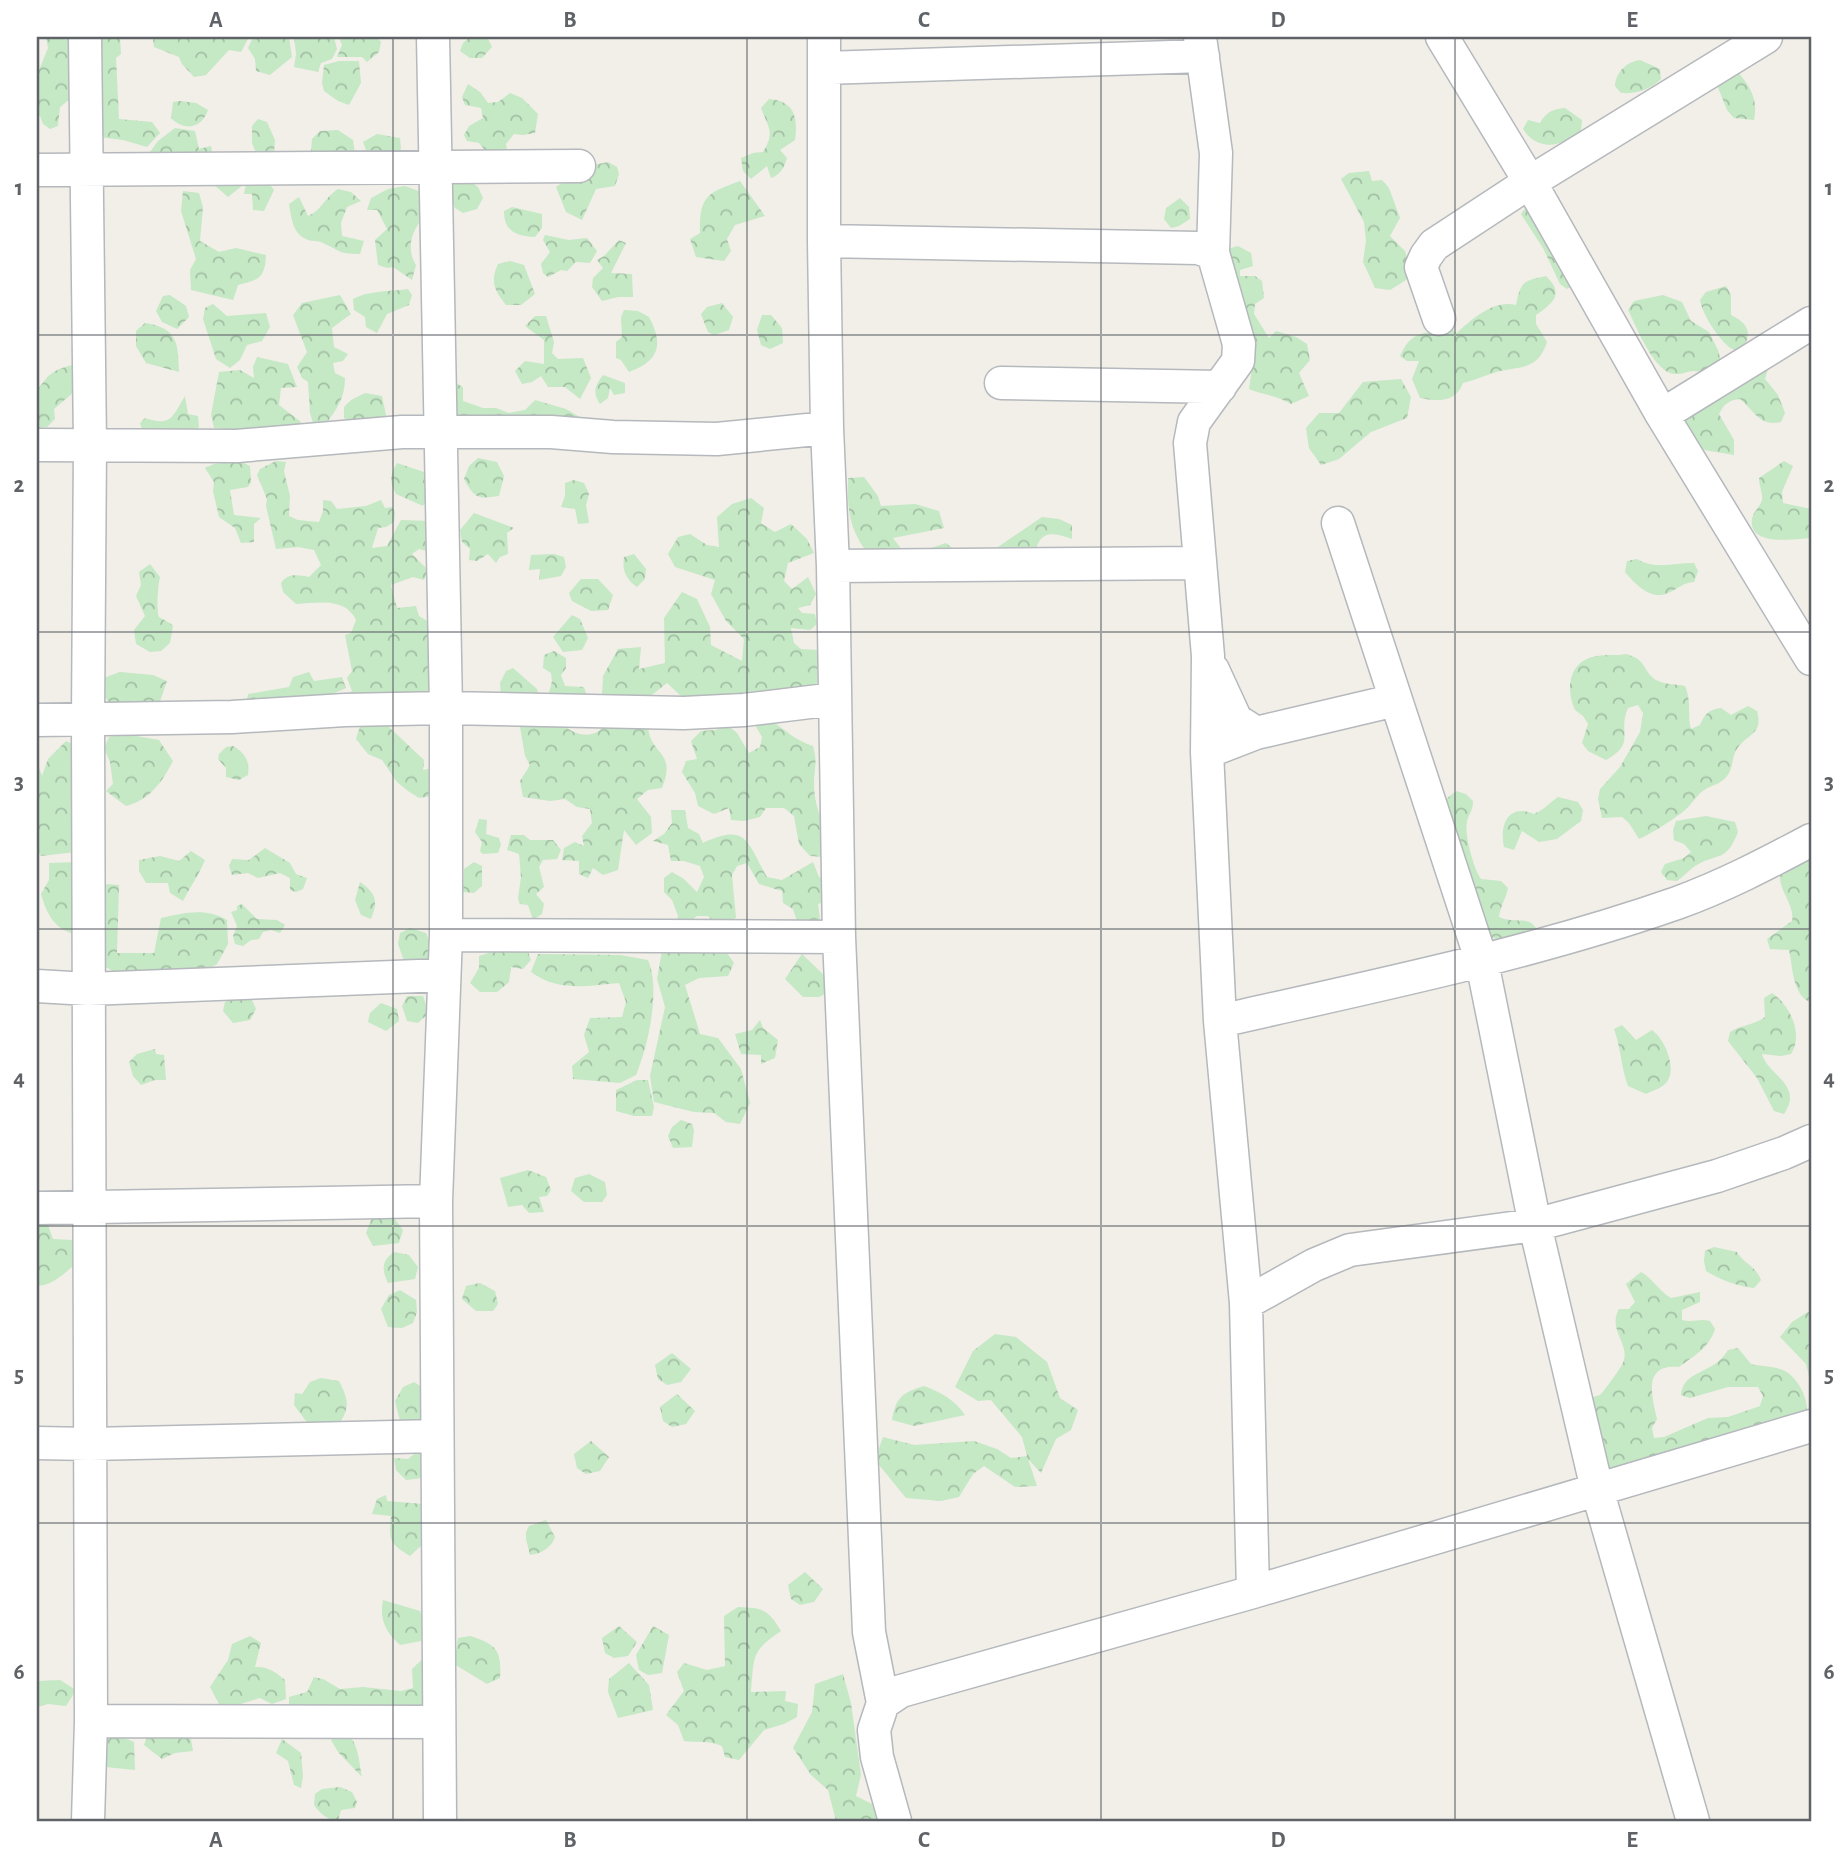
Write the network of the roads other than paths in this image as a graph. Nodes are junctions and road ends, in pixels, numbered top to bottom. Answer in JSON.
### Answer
{"nodes":[{"id":1,"x":85,"y":37,"type":"edge"},
{"id":2,"x":433,"y":37,"type":"edge"},
{"id":3,"x":824,"y":37,"type":"edge"},
{"id":4,"x":1442,"y":37,"type":"edge"},
{"id":5,"x":1766,"y":37,"type":"edge"},
{"id":6,"x":1202,"y":46,"type":"edge"},
{"id":7,"x":824,"y":68,"type":"junction"},
{"id":8,"x":579,"y":166,"type":"dead end"},
{"id":9,"x":85,"y":169,"type":"junction"},
{"id":10,"x":435,"y":169,"type":"junction"},
{"id":11,"x":37,"y":170,"type":"edge"},
{"id":12,"x":1530,"y":182,"type":"junction"},
{"id":13,"x":824,"y":241,"type":"junction"},
{"id":14,"x":1213,"y":253,"type":"junction"},
{"id":15,"x":1439,"y":320,"type":"dead end"},
{"id":16,"x":1811,"y":323,"type":"edge"},
{"id":17,"x":1001,"y":383,"type":"dead end"},
{"id":18,"x":1220,"y":387,"type":"junction"},
{"id":19,"x":1662,"y":415,"type":"junction"},
{"id":20,"x":827,"y":428,"type":"junction"},
{"id":21,"x":440,"y":433,"type":"junction"},
{"id":22,"x":90,"y":444,"type":"junction"},
{"id":23,"x":37,"y":445,"type":"edge"},
{"id":24,"x":1338,"y":523,"type":"dead end"},
{"id":25,"x":1199,"y":563,"type":"junction"},
{"id":26,"x":833,"y":566,"type":"junction"},
{"id":27,"x":1208,"y":656,"type":"junction"},
{"id":28,"x":1811,"y":659,"type":"edge"},
{"id":29,"x":835,"y":699,"type":"junction"},
{"id":30,"x":1396,"y":700,"type":"junction"},
{"id":31,"x":446,"y":708,"type":"junction"},
{"id":32,"x":88,"y":718,"type":"junction"},
{"id":33,"x":37,"y":720,"type":"edge"},
{"id":34,"x":1256,"y":733,"type":"junction"},
{"id":35,"x":1208,"y":752,"type":"junction"},
{"id":36,"x":1811,"y":840,"type":"edge"},
{"id":37,"x":446,"y":935,"type":"junction"},
{"id":38,"x":839,"y":937,"type":"junction"},
{"id":39,"x":1482,"y":962,"type":"junction"},
{"id":40,"x":444,"y":975,"type":"junction"},
{"id":41,"x":37,"y":986,"type":"edge"},
{"id":42,"x":89,"y":989,"type":"junction"},
{"id":43,"x":1220,"y":1021,"type":"junction"},
{"id":44,"x":1811,"y":1141,"type":"edge"},
{"id":45,"x":436,"y":1201,"type":"junction"},
{"id":46,"x":37,"y":1208,"type":"edge"},
{"id":47,"x":90,"y":1209,"type":"junction"},
{"id":48,"x":1535,"y":1224,"type":"junction"},
{"id":49,"x":1247,"y":1303,"type":"junction"},
{"id":50,"x":1811,"y":1426,"type":"edge"},
{"id":51,"x":437,"y":1436,"type":"junction"},
{"id":52,"x":37,"y":1443,"type":"edge"},
{"id":53,"x":90,"y":1444,"type":"junction"},
{"id":54,"x":1597,"y":1489,"type":"junction"},
{"id":55,"x":1253,"y":1592,"type":"junction"},
{"id":56,"x":883,"y":1703,"type":"junction"},
{"id":57,"x":91,"y":1721,"type":"junction"},
{"id":58,"x":439,"y":1723,"type":"junction"},
{"id":59,"x":88,"y":1821,"type":"edge"},
{"id":60,"x":440,"y":1821,"type":"edge"},
{"id":61,"x":895,"y":1821,"type":"edge"},
{"id":62,"x":1693,"y":1821,"type":"edge"}],
"edges":[{"from":1,"to":9,"type":"street"},
{"from":2,"to":10,"type":"street"},
{"from":3,"to":7,"type":"street"},
{"from":4,"to":12,"type":"street"},
{"from":5,"to":12,"type":"street"},
{"from":6,"to":7,"type":"street"},
{"from":6,"to":14,"type":"street"},
{"from":7,"to":13,"type":"street"},
{"from":8,"to":10,"type":"street"},
{"from":9,"to":10,"type":"street"},
{"from":9,"to":11,"type":"street"},
{"from":9,"to":22,"type":"street"},
{"from":10,"to":21,"type":"street"},
{"from":12,"to":15,"type":"street"},
{"from":12,"to":19,"type":"street"},
{"from":13,"to":14,"type":"street"},
{"from":13,"to":20,"type":"street"},
{"from":14,"to":18,"type":"street"},
{"from":16,"to":19,"type":"street"},
{"from":17,"to":18,"type":"street"},
{"from":18,"to":25,"type":"street"},
{"from":19,"to":28,"type":"street"},
{"from":20,"to":21,"type":"street"},
{"from":20,"to":26,"type":"street"},
{"from":21,"to":22,"type":"street"},
{"from":21,"to":31,"type":"street"},
{"from":22,"to":23,"type":"street"},
{"from":22,"to":32,"type":"street"},
{"from":24,"to":30,"type":"street"},
{"from":25,"to":26,"type":"street"},
{"from":25,"to":27,"type":"street"},
{"from":26,"to":29,"type":"street"},
{"from":27,"to":34,"type":"street"},
{"from":27,"to":35,"type":"street"},
{"from":29,"to":31,"type":"street"},
{"from":29,"to":38,"type":"street"},
{"from":30,"to":34,"type":"street"},
{"from":30,"to":39,"type":"street"},
{"from":31,"to":32,"type":"street"},
{"from":31,"to":37,"type":"street"},
{"from":32,"to":33,"type":"street"},
{"from":32,"to":42,"type":"street"},
{"from":34,"to":35,"type":"street"},
{"from":35,"to":43,"type":"street"},
{"from":36,"to":39,"type":"street"},
{"from":37,"to":38,"type":"street"},
{"from":37,"to":40,"type":"street"},
{"from":38,"to":56,"type":"street"},
{"from":39,"to":43,"type":"street"},
{"from":39,"to":48,"type":"street"},
{"from":40,"to":42,"type":"street"},
{"from":40,"to":45,"type":"street"},
{"from":41,"to":42,"type":"street"},
{"from":42,"to":47,"type":"street"},
{"from":43,"to":49,"type":"street"},
{"from":44,"to":48,"type":"street"},
{"from":45,"to":47,"type":"street"},
{"from":45,"to":51,"type":"street"},
{"from":46,"to":47,"type":"street"},
{"from":47,"to":53,"type":"street"},
{"from":48,"to":49,"type":"street"},
{"from":48,"to":54,"type":"street"},
{"from":49,"to":55,"type":"street"},
{"from":50,"to":54,"type":"street"},
{"from":51,"to":53,"type":"street"},
{"from":51,"to":58,"type":"street"},
{"from":52,"to":53,"type":"street"},
{"from":53,"to":57,"type":"street"},
{"from":54,"to":55,"type":"street"},
{"from":54,"to":62,"type":"street"},
{"from":55,"to":56,"type":"street"},
{"from":56,"to":61,"type":"street"},
{"from":57,"to":58,"type":"street"},
{"from":57,"to":59,"type":"street"},
{"from":58,"to":60,"type":"street"}]}
